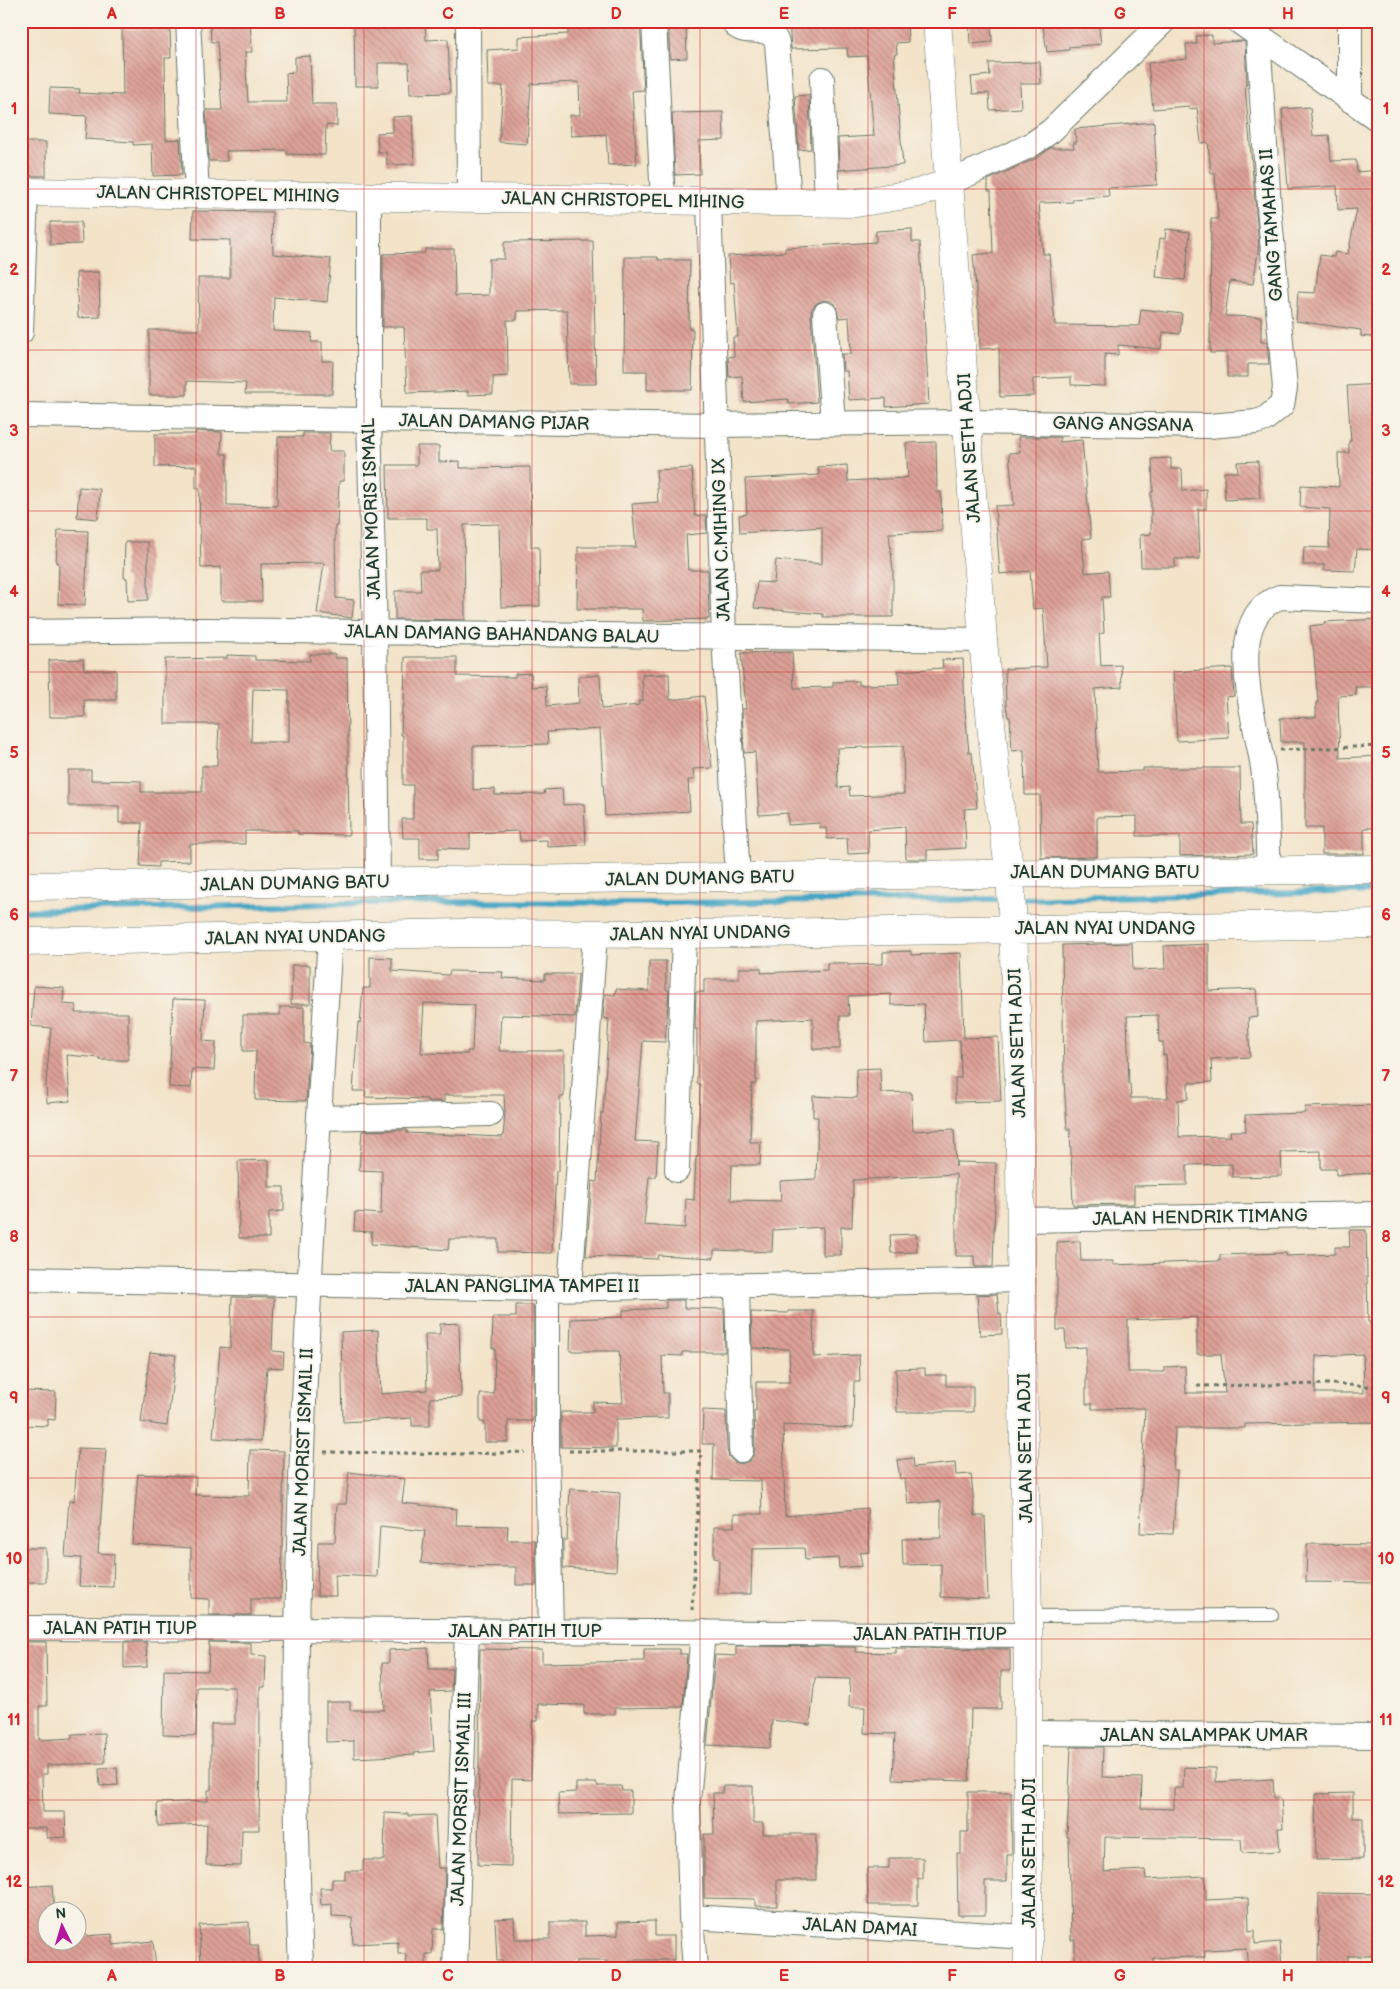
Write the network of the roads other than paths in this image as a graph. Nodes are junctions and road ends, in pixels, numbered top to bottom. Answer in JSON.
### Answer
{"nodes":[{"id":1,"x":188,"y":21,"type":"edge"},
{"id":2,"x":468,"y":21,"type":"edge"},
{"id":3,"x":654,"y":21,"type":"edge"},
{"id":4,"x":733,"y":21,"type":"edge"},
{"id":5,"x":937,"y":21,"type":"edge"},
{"id":6,"x":1164,"y":21,"type":"edge"},
{"id":7,"x":1350,"y":21,"type":"edge"},
{"id":8,"x":1250,"y":27,"type":"edge"},
{"id":9,"x":822,"y":79,"type":"dead end"},
{"id":10,"x":1350,"y":100,"type":"junction"},
{"id":11,"x":1379,"y":120,"type":"edge"},
{"id":12,"x":948,"y":183,"type":"junction"},
{"id":13,"x":24,"y":192,"type":"edge"},
{"id":14,"x":197,"y":194,"type":"junction"},
{"id":15,"x":369,"y":196,"type":"junction"},
{"id":16,"x":469,"y":197,"type":"junction"},
{"id":17,"x":662,"y":201,"type":"junction"},
{"id":18,"x":790,"y":201,"type":"junction"},
{"id":19,"x":709,"y":202,"type":"junction"},
{"id":20,"x":827,"y":202,"type":"junction"},
{"id":21,"x":825,"y":314,"type":"dead end"},
{"id":22,"x":21,"y":332,"type":"edge"},
{"id":23,"x":1276,"y":411,"type":"joint"},
{"id":24,"x":21,"y":416,"type":"edge"},
{"id":25,"x":369,"y":420,"type":"junction"},
{"id":26,"x":967,"y":422,"type":"junction"},
{"id":27,"x":833,"y":423,"type":"junction"},
{"id":28,"x":717,"y":425,"type":"junction"},
{"id":29,"x":1379,"y":601,"type":"edge"},
{"id":30,"x":21,"y":632,"type":"edge"},
{"id":31,"x":375,"y":632,"type":"junction"},
{"id":32,"x":724,"y":637,"type":"junction"},
{"id":33,"x":983,"y":640,"type":"junction"},
{"id":34,"x":1379,"y":870,"type":"edge"},
{"id":35,"x":1269,"y":871,"type":"junction"},
{"id":36,"x":738,"y":878,"type":"junction"},
{"id":37,"x":1010,"y":879,"type":"junction"},
{"id":38,"x":378,"y":882,"type":"junction"},
{"id":39,"x":21,"y":886,"type":"edge"},
{"id":40,"x":1379,"y":924,"type":"edge"},
{"id":41,"x":1013,"y":926,"type":"junction"},
{"id":42,"x":595,"y":934,"type":"junction"},
{"id":43,"x":684,"y":934,"type":"junction"},
{"id":44,"x":330,"y":936,"type":"junction"},
{"id":45,"x":21,"y":942,"type":"edge"},
{"id":46,"x":491,"y":1114,"type":"dead end"},
{"id":47,"x":319,"y":1118,"type":"junction"},
{"id":48,"x":677,"y":1170,"type":"dead end"},
{"id":49,"x":1379,"y":1214,"type":"edge"},
{"id":50,"x":1021,"y":1220,"type":"junction"},
{"id":51,"x":21,"y":1279,"type":"edge"},
{"id":52,"x":1023,"y":1280,"type":"junction"},
{"id":53,"x":310,"y":1283,"type":"junction"},
{"id":54,"x":737,"y":1286,"type":"junction"},
{"id":55,"x":570,"y":1288,"type":"junction"},
{"id":56,"x":547,"y":1289,"type":"junction"},
{"id":57,"x":742,"y":1450,"type":"dead end"},
{"id":58,"x":1272,"y":1614,"type":"dead end"},
{"id":59,"x":1028,"y":1625,"type":"junction"},
{"id":60,"x":21,"y":1628,"type":"edge"},
{"id":61,"x":297,"y":1628,"type":"junction"},
{"id":62,"x":467,"y":1630,"type":"junction"},
{"id":63,"x":551,"y":1631,"type":"junction"},
{"id":64,"x":703,"y":1632,"type":"junction"},
{"id":65,"x":1029,"y":1734,"type":"junction"},
{"id":66,"x":1379,"y":1736,"type":"edge"},
{"id":67,"x":690,"y":1917,"type":"junction"},
{"id":68,"x":1029,"y":1937,"type":"junction"},
{"id":69,"x":301,"y":1968,"type":"edge"},
{"id":70,"x":455,"y":1968,"type":"edge"},
{"id":71,"x":695,"y":1968,"type":"edge"},
{"id":72,"x":1028,"y":1968,"type":"edge"}],
"edges":[{"from":1,"to":14,"type":"street"},
{"from":2,"to":16,"type":"street"},
{"from":3,"to":17,"type":"street"},
{"from":4,"to":18,"type":"street"},
{"from":5,"to":12,"type":"street","name":"JALAN SETH ADJI"},
{"from":6,"to":12,"type":"street","name":"JALAN CHRISTOPEL MIHING"},
{"from":7,"to":10,"type":"street"},
{"from":8,"to":10,"type":"street"},
{"from":8,"to":23,"type":"street","name":"GANG TAMAHAS II"},
{"from":9,"to":20,"type":"street"},
{"from":10,"to":11,"type":"street"},
{"from":12,"to":20,"type":"street","name":"JALAN CHRISTOPEL MIHING"},
{"from":12,"to":26,"type":"street","name":"JALAN SETH ADJI"},
{"from":13,"to":14,"type":"street","name":"JALAN CHRISTOPEL MIHING"},
{"from":13,"to":22,"type":"street"},
{"from":14,"to":15,"type":"street","name":"JALAN CHRISTOPEL MIHING"},
{"from":15,"to":16,"type":"street","name":"JALAN CHRISTOPEL MIHING"},
{"from":15,"to":25,"type":"street","name":"JALAN MORIS ISMAIL"},
{"from":16,"to":17,"type":"street","name":"JALAN CHRISTOPEL MIHING"},
{"from":17,"to":19,"type":"street","name":"JALAN CHRISTOPEL MIHING"},
{"from":18,"to":19,"type":"street","name":"JALAN CHRISTOPEL MIHING"},
{"from":18,"to":20,"type":"street","name":"JALAN CHRISTOPEL MIHING"},
{"from":19,"to":28,"type":"street","name":"JALAN C.MIHING IX"},
{"from":21,"to":27,"type":"street"},
{"from":23,"to":26,"type":"street","name":"GANG ANGSANA"},
{"from":24,"to":25,"type":"street","name":"JALAN DAMANG PIJAR"},
{"from":25,"to":28,"type":"street","name":"JALAN DAMANG PIJAR"},
{"from":25,"to":31,"type":"street","name":"JALAN MORIS ISMAIL"},
{"from":26,"to":27,"type":"street","name":"JALAN DAMANG PIJAR"},
{"from":26,"to":33,"type":"street","name":"JALAN SETH ADJI"},
{"from":27,"to":28,"type":"street","name":"JALAN DAMANG PIJAR"},
{"from":28,"to":32,"type":"street","name":"JALAN C.MIHING IX"},
{"from":29,"to":35,"type":"street"},
{"from":30,"to":31,"type":"street","name":"JALAN DAMANG BAHANDANG BALAU"},
{"from":31,"to":32,"type":"street","name":"JALAN DAMANG BAHANDANG BALAU"},
{"from":31,"to":38,"type":"street","name":"JALAN MORIS ISMAIL"},
{"from":32,"to":33,"type":"street","name":"JALAN DAMANG BAHANDANG BALAU"},
{"from":32,"to":36,"type":"street","name":"JALAN C.MIHING IX"},
{"from":33,"to":37,"type":"street","name":"JALAN SETH ADJI"},
{"from":34,"to":35,"type":"street","name":"JALAN DUMANG BATU"},
{"from":35,"to":37,"type":"street","name":"JALAN DUMANG BATU"},
{"from":36,"to":37,"type":"street","name":"JALAN DUMANG BATU"},
{"from":36,"to":38,"type":"street","name":"JALAN DUMANG BATU"},
{"from":37,"to":41,"type":"street","name":"JALAN SETH ADJI"},
{"from":38,"to":39,"type":"street","name":"JALAN DUMANG BATU"},
{"from":40,"to":41,"type":"street","name":"JALAN NYAI UNDANG"},
{"from":41,"to":43,"type":"street","name":"JALAN NYAI UNDANG"},
{"from":41,"to":50,"type":"street","name":"JALAN SETH ADJI"},
{"from":42,"to":43,"type":"street","name":"JALAN NYAI UNDANG"},
{"from":42,"to":44,"type":"street","name":"JALAN NYAI UNDANG"},
{"from":42,"to":55,"type":"street"},
{"from":43,"to":48,"type":"street"},
{"from":44,"to":45,"type":"street","name":"JALAN NYAI UNDANG"},
{"from":44,"to":47,"type":"street","name":"JALAN MORIST ISMAIL II"},
{"from":46,"to":47,"type":"street"},
{"from":47,"to":53,"type":"street","name":"JALAN MORIST ISMAIL II"},
{"from":49,"to":50,"type":"street","name":"JALAN HENDRIK TIMANG"},
{"from":50,"to":52,"type":"street","name":"JALAN SETH ADJI"},
{"from":51,"to":53,"type":"street","name":"JALAN PANGLIMA TAMPEI II"},
{"from":52,"to":54,"type":"street","name":"JALAN PANGLIMA TAMPEI II"},
{"from":52,"to":59,"type":"street","name":"JALAN SETH ADJI"},
{"from":53,"to":56,"type":"street","name":"JALAN PANGLIMA TAMPEI II"},
{"from":53,"to":61,"type":"street","name":"JALAN MORIST ISMAIL II"},
{"from":54,"to":55,"type":"street","name":"JALAN PANGLIMA TAMPEI II"},
{"from":54,"to":57,"type":"street"},
{"from":55,"to":56,"type":"street","name":"JALAN PANGLIMA TAMPEI II"},
{"from":56,"to":63,"type":"street"},
{"from":58,"to":59,"type":"lane"},
{"from":59,"to":64,"type":"street","name":"JALAN PATIH TIUP"},
{"from":59,"to":65,"type":"street","name":"JALAN SETH ADJI"},
{"from":60,"to":61,"type":"street","name":"JALAN PATIH TIUP"},
{"from":61,"to":62,"type":"street","name":"JALAN PATIH TIUP"},
{"from":61,"to":69,"type":"street","name":"JALAN MORIST ISMAIL II"},
{"from":62,"to":63,"type":"street","name":"JALAN PATIH TIUP"},
{"from":62,"to":70,"type":"street","name":"JALAN MORSIT ISMAIL III"},
{"from":63,"to":64,"type":"street","name":"JALAN PATIH TIUP"},
{"from":64,"to":67,"type":"street"},
{"from":65,"to":66,"type":"street","name":"JALAN SALAMPAK UMAR"},
{"from":65,"to":68,"type":"street","name":"JALAN SETH ADJI"},
{"from":67,"to":68,"type":"street","name":"JALAN DAMAI"},
{"from":67,"to":71,"type":"street"},
{"from":68,"to":72,"type":"street","name":"JALAN SETH ADJI"}]}
